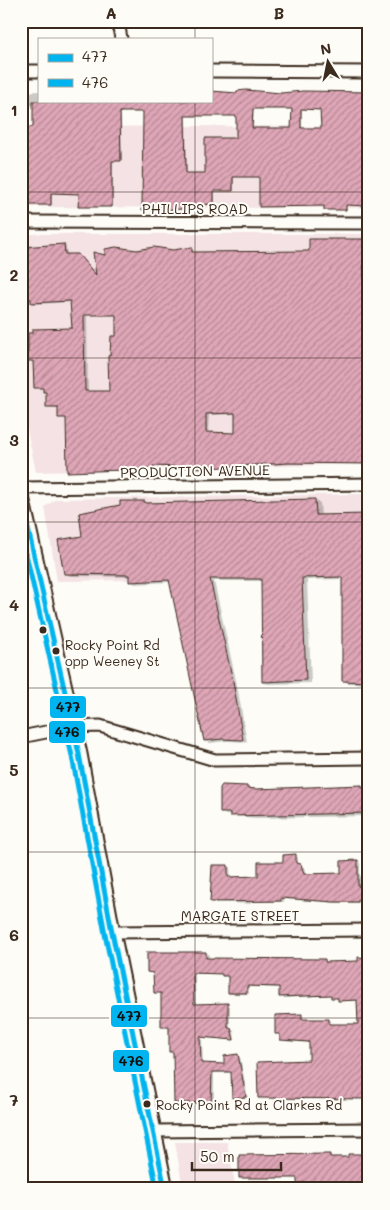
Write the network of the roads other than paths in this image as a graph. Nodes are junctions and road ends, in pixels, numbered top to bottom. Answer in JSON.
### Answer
{"nodes":[{"id":1,"x":118,"y":21,"type":"edge"},
{"id":2,"x":121,"y":38,"type":"edge"},
{"id":3,"x":21,"y":71,"type":"edge"},
{"id":4,"x":38,"y":71,"type":"edge"},
{"id":5,"x":212,"y":71,"type":"edge"},
{"id":6,"x":369,"y":72,"type":"edge"},
{"id":7,"x":21,"y":222,"type":"edge"},
{"id":8,"x":369,"y":223,"type":"edge"},
{"id":9,"x":369,"y":484,"type":"edge"},
{"id":10,"x":21,"y":488,"type":"edge"},
{"id":11,"x":21,"y":497,"type":"edge"},
{"id":12,"x":71,"y":727,"type":"junction"},
{"id":13,"x":21,"y":737,"type":"edge"},
{"id":14,"x":369,"y":758,"type":"edge"},
{"id":15,"x":369,"y":930,"type":"edge"},
{"id":16,"x":112,"y":932,"type":"junction"},
{"id":17,"x":369,"y":1129,"type":"edge"},
{"id":18,"x":153,"y":1131,"type":"junction"},
{"id":19,"x":164,"y":1189,"type":"edge"}],
"edges":[{"from":1,"to":2,"type":"street"},
{"from":3,"to":4,"type":"street"},
{"from":5,"to":6,"type":"street"},
{"from":7,"to":8,"type":"street","name":"PHILLIPS ROAD"},
{"from":9,"to":10,"type":"street","name":"PRODUCTION AVENUE"},
{"from":11,"to":12,"type":"main road"},
{"from":12,"to":13,"type":"street"},
{"from":12,"to":14,"type":"street"},
{"from":12,"to":16,"type":"main road"},
{"from":15,"to":16,"type":"street","name":"MARGATE STREET"},
{"from":16,"to":18,"type":"main road"},
{"from":17,"to":18,"type":"street"},
{"from":18,"to":19,"type":"main road"}]}
